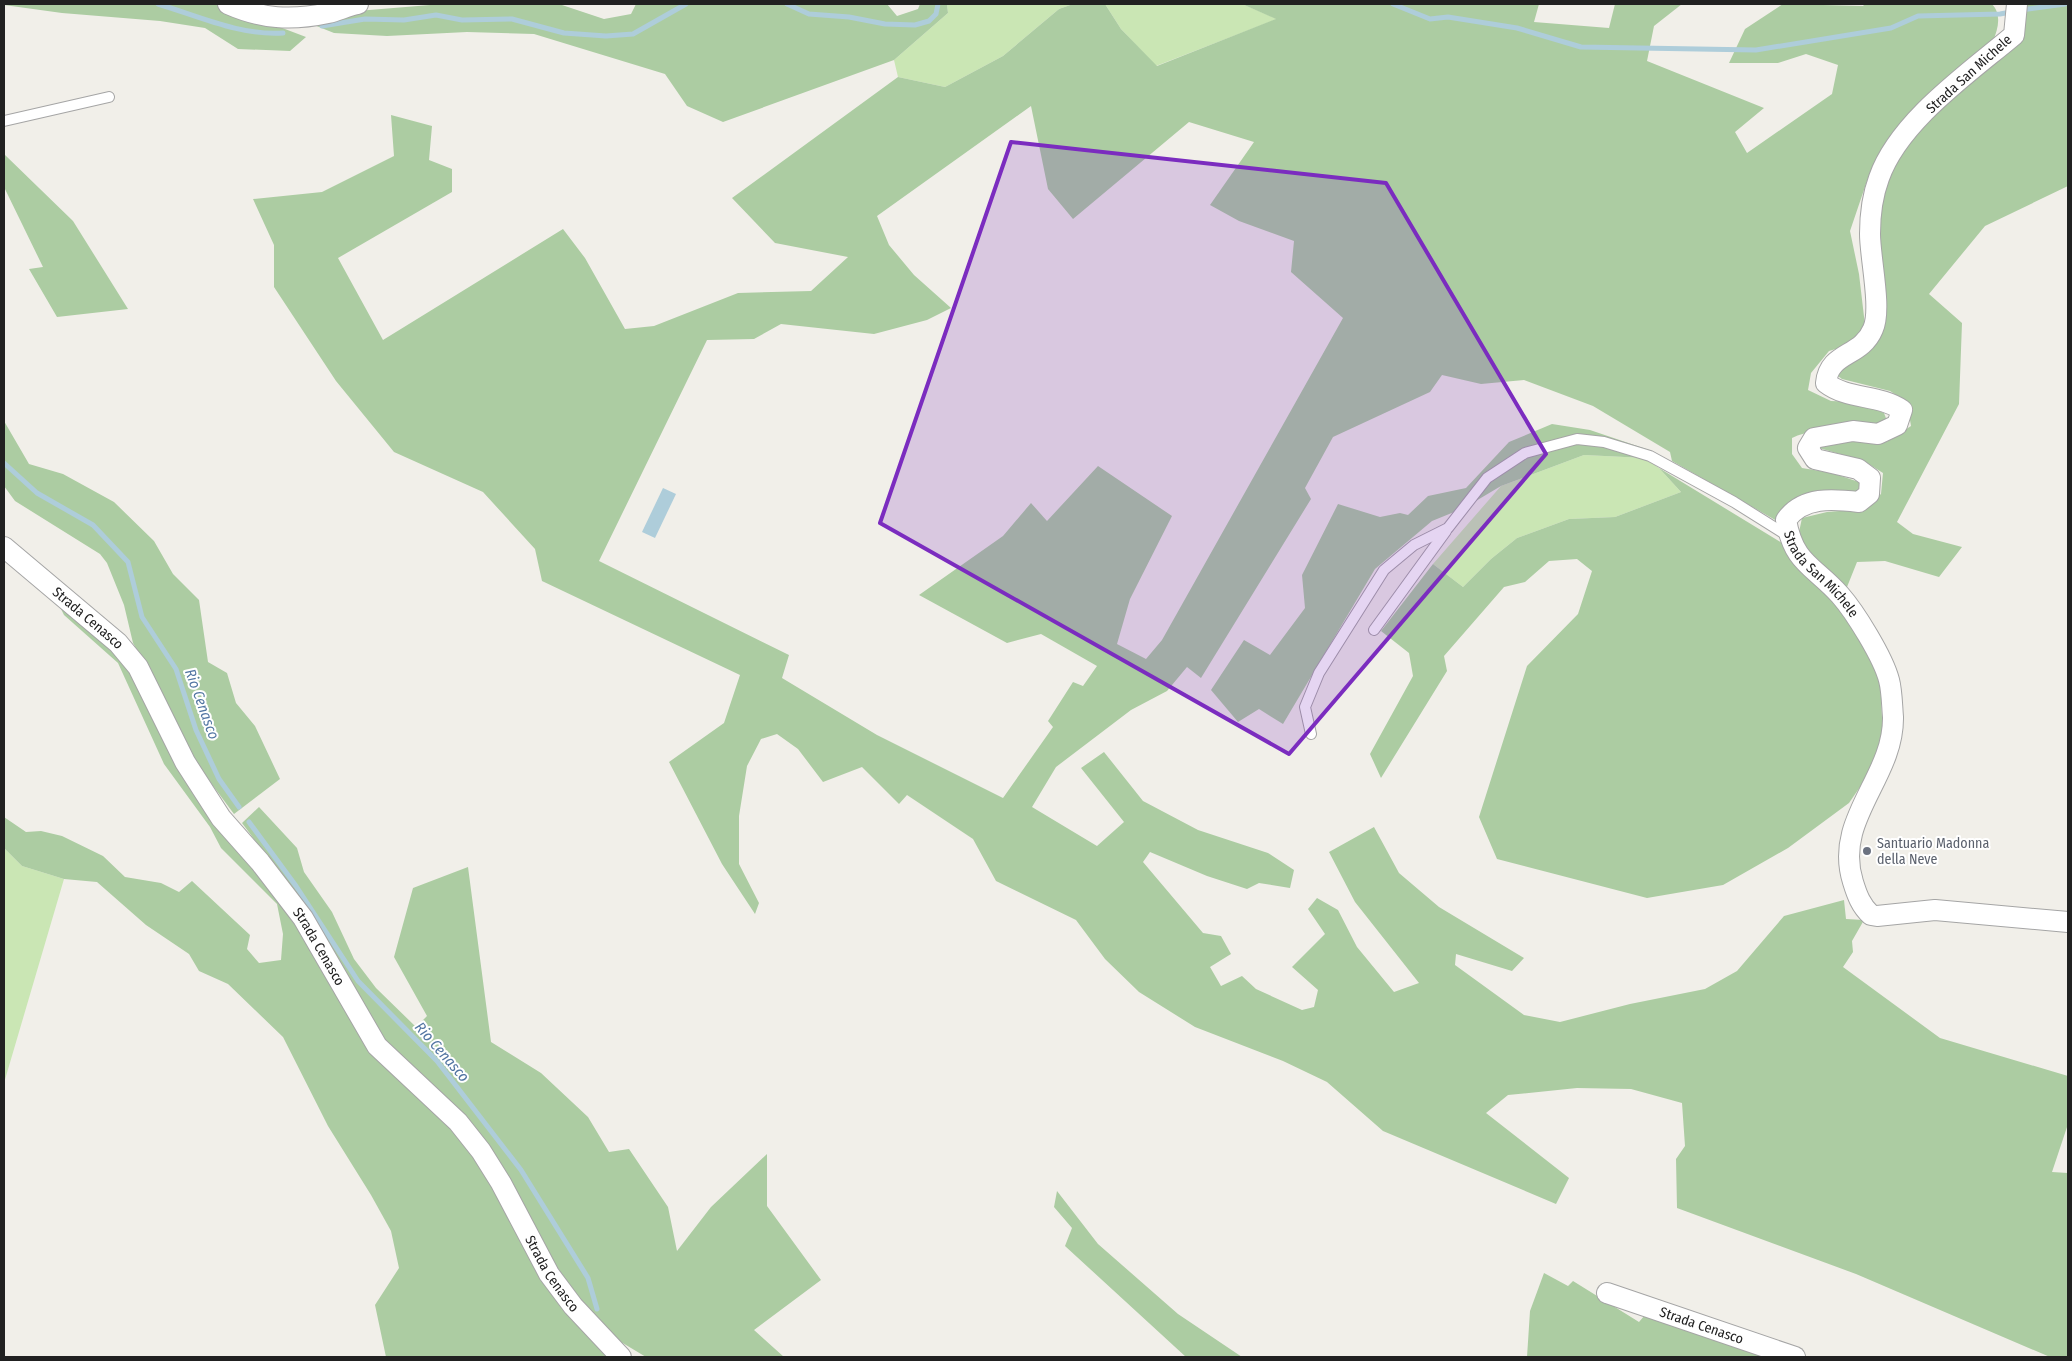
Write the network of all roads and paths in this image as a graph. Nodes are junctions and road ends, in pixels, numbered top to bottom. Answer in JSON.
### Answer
{"nodes":[{"id":1,"x":228,"y":4,"type":"edge"},
{"id":2,"x":358,"y":4,"type":"edge"},
{"id":3,"x":2017,"y":4,"type":"edge"},
{"id":4,"x":109,"y":98,"type":"dead end"},
{"id":5,"x":4,"y":121,"type":"edge"},
{"id":6,"x":1448,"y":528,"type":"junction"},
{"id":7,"x":1789,"y":537,"type":"junction"},
{"id":8,"x":4,"y":547,"type":"edge"},
{"id":9,"x":1374,"y":630,"type":"dead end"},
{"id":10,"x":1311,"y":734,"type":"dead end"},
{"id":11,"x":2068,"y":922,"type":"edge"},
{"id":12,"x":1607,"y":1293,"type":"dead end"},
{"id":13,"x":622,"y":1357,"type":"edge"},
{"id":14,"x":1796,"y":1357,"type":"edge"}],
"edges":[{"from":1,"to":2,"type":"street"},
{"from":3,"to":7,"type":"street","name":"Strada San Michele"},
{"from":4,"to":5,"type":"lane"},
{"from":6,"to":7,"type":"lane"},
{"from":6,"to":9,"type":"lane"},
{"from":6,"to":10,"type":"lane"},
{"from":7,"to":11,"type":"street","name":"Strada San Michele"},
{"from":8,"to":13,"type":"street","name":"Strada Cenasco"},
{"from":12,"to":14,"type":"street","name":"Strada Cenasco"}]}
